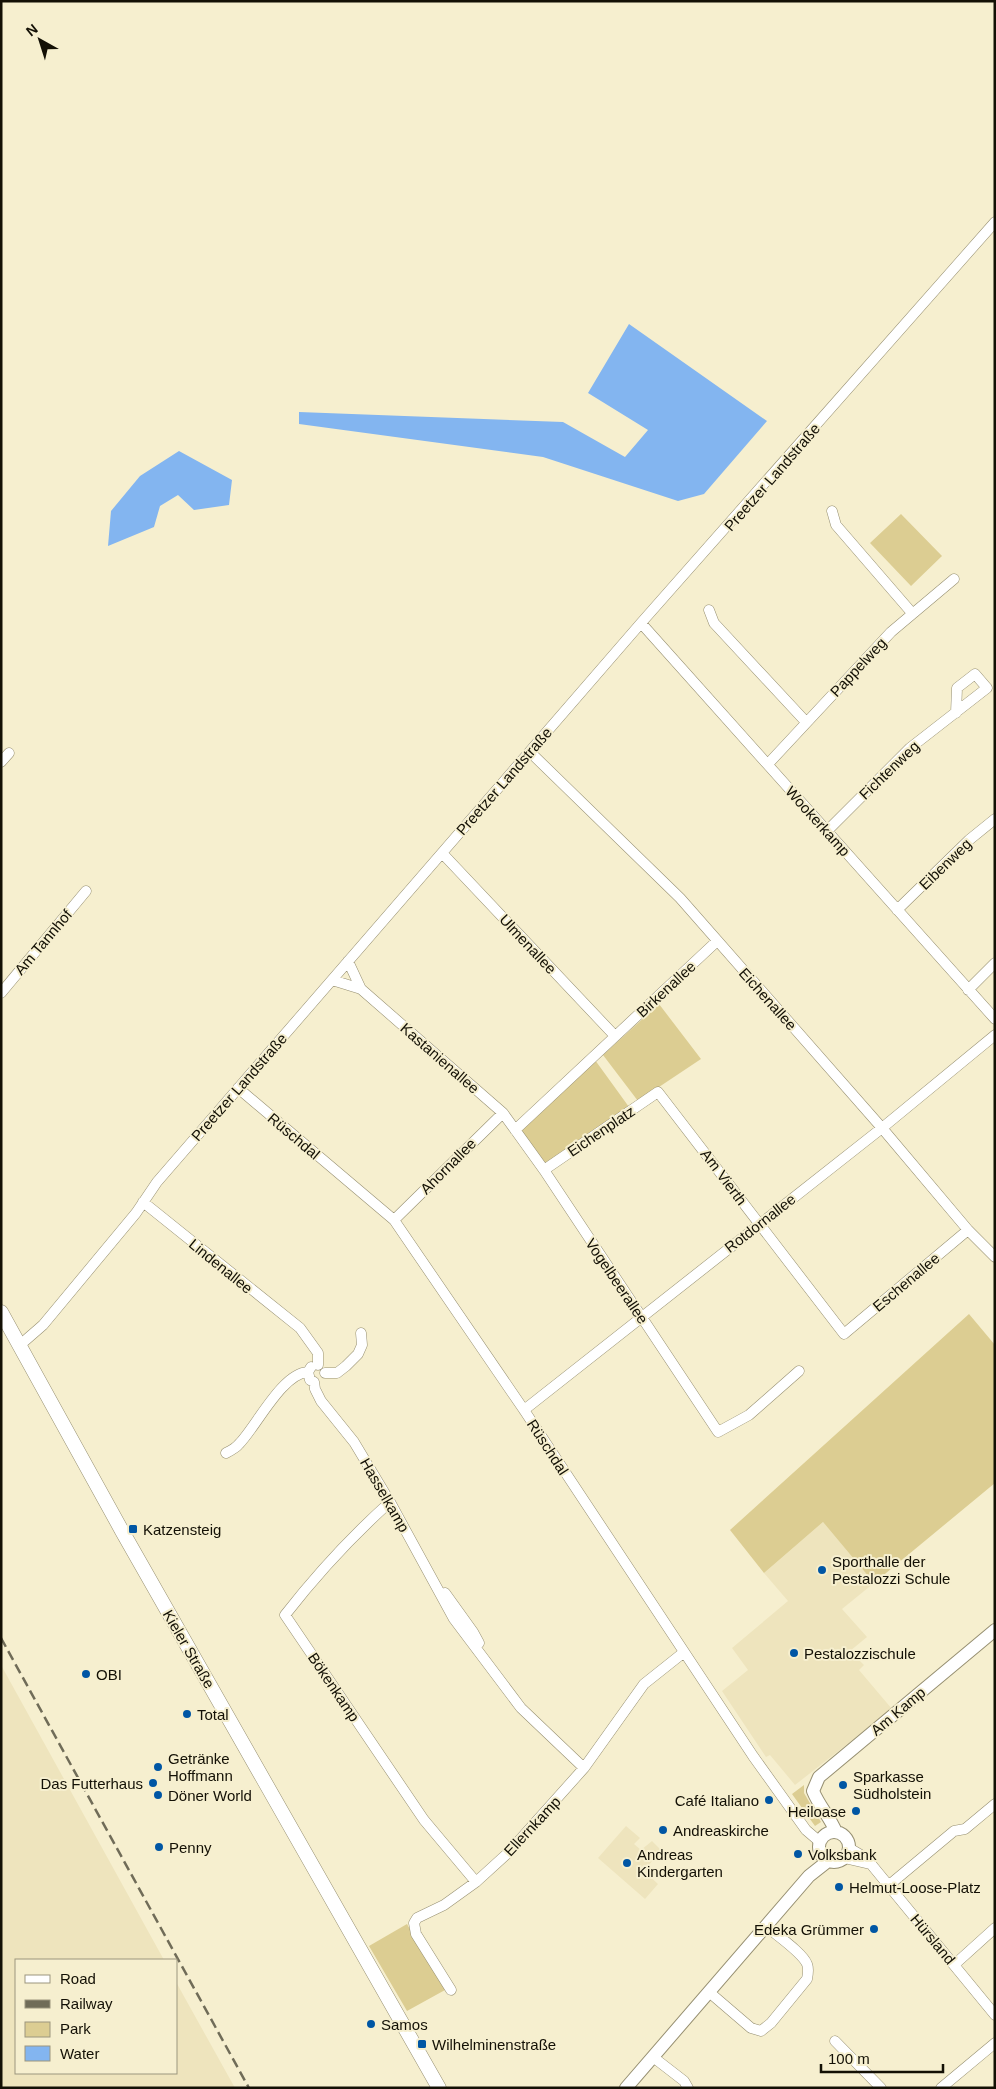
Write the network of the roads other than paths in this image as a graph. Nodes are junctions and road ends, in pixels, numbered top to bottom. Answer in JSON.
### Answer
{"nodes":[{"id":1,"x":995,"y":222,"type":"edge"},
{"id":2,"x":832,"y":511,"type":"dead end"},
{"id":3,"x":954,"y":579,"type":"dead end"},
{"id":4,"x":709,"y":610,"type":"dead end"},
{"id":5,"x":912,"y":613,"type":"junction"},
{"id":6,"x":641,"y":623,"type":"junction"},
{"id":7,"x":956,"y":713,"type":"dead end"},
{"id":8,"x":806,"y":722,"type":"junction"},
{"id":9,"x":530,"y":752,"type":"junction"},
{"id":10,"x":8,"y":753,"type":"dead end"},
{"id":11,"x":1,"y":762,"type":"edge"},
{"id":12,"x":768,"y":764,"type":"junction"},
{"id":13,"x":995,"y":819,"type":"edge"},
{"id":14,"x":827,"y":831,"type":"junction"},
{"id":15,"x":442,"y":853,"type":"junction"},
{"id":16,"x":86,"y":891,"type":"dead end"},
{"id":17,"x":898,"y":910,"type":"junction"},
{"id":18,"x":716,"y":942,"type":"junction"},
{"id":19,"x":348,"y":961,"type":"junction"},
{"id":20,"x":995,"y":963,"type":"edge"},
{"id":21,"x":332,"y":980,"type":"junction"},
{"id":22,"x":360,"y":989,"type":"junction"},
{"id":23,"x":968,"y":990,"type":"junction"},
{"id":24,"x":1,"y":993,"type":"edge"},
{"id":25,"x":995,"y":1019,"type":"edge"},
{"id":26,"x":995,"y":1035,"type":"edge"},
{"id":27,"x":615,"y":1036,"type":"junction"},
{"id":28,"x":238,"y":1088,"type":"junction"},
{"id":29,"x":658,"y":1092,"type":"joint"},
{"id":30,"x":503,"y":1113,"type":"junction"},
{"id":31,"x":882,"y":1128,"type":"junction"},
{"id":32,"x":515,"y":1130,"type":"junction"},
{"id":33,"x":544,"y":1170,"type":"junction"},
{"id":34,"x":143,"y":1202,"type":"junction"},
{"id":35,"x":394,"y":1220,"type":"junction"},
{"id":36,"x":760,"y":1224,"type":"junction"},
{"id":37,"x":968,"y":1230,"type":"junction"},
{"id":38,"x":995,"y":1257,"type":"edge"},
{"id":39,"x":1,"y":1312,"type":"edge"},
{"id":40,"x":641,"y":1316,"type":"junction"},
{"id":41,"x":361,"y":1333,"type":"dead end"},
{"id":42,"x":844,"y":1334,"type":"joint"},
{"id":43,"x":20,"y":1345,"type":"junction"},
{"id":44,"x":322,"y":1369,"type":"junction"},
{"id":45,"x":799,"y":1371,"type":"dead end"},
{"id":46,"x":308,"y":1372,"type":"junction"},
{"id":47,"x":314,"y":1382,"type":"junction"},
{"id":48,"x":524,"y":1410,"type":"junction"},
{"id":49,"x":226,"y":1453,"type":"dead end"},
{"id":50,"x":390,"y":1502,"type":"junction"},
{"id":51,"x":995,"y":1630,"type":"edge"},
{"id":52,"x":683,"y":1653,"type":"junction"},
{"id":53,"x":584,"y":1768,"type":"junction"},
{"id":54,"x":995,"y":1804,"type":"edge"},
{"id":55,"x":826,"y":1844,"type":"junction"},
{"id":56,"x":846,"y":1853,"type":"junction"},
{"id":57,"x":476,"y":1882,"type":"junction"},
{"id":58,"x":888,"y":1886,"type":"junction"},
{"id":59,"x":766,"y":1926,"type":"junction"},
{"id":60,"x":995,"y":1928,"type":"edge"},
{"id":61,"x":954,"y":1965,"type":"junction"},
{"id":62,"x":451,"y":1990,"type":"dead end"},
{"id":63,"x":709,"y":1992,"type":"junction"},
{"id":64,"x":995,"y":2015,"type":"edge"},
{"id":65,"x":835,"y":2041,"type":"dead end"},
{"id":66,"x":995,"y":2043,"type":"edge"},
{"id":67,"x":653,"y":2057,"type":"junction"},
{"id":68,"x":439,"y":2088,"type":"edge"},
{"id":69,"x":626,"y":2088,"type":"edge"},
{"id":70,"x":688,"y":2088,"type":"edge"},
{"id":71,"x":881,"y":2088,"type":"edge"},
{"id":72,"x":941,"y":2088,"type":"edge"}],
"edges":[{"from":1,"to":6,"type":"street","name":"Preetzer Landstraße"},
{"from":2,"to":5,"type":"street"},
{"from":3,"to":5,"type":"street","name":"Pappelweg"},
{"from":4,"to":8,"type":"street"},
{"from":5,"to":8,"type":"street","name":"Pappelweg"},
{"from":6,"to":9,"type":"street","name":"Preetzer Landstraße"},
{"from":6,"to":12,"type":"street","name":"Wookerkamp"},
{"from":7,"to":14,"type":"street","name":"Fichtenweg"},
{"from":8,"to":12,"type":"street","name":"Pappelweg"},
{"from":9,"to":15,"type":"street","name":"Preetzer Landstraße"},
{"from":9,"to":18,"type":"street","name":"Eichenallee"},
{"from":10,"to":11,"type":"street"},
{"from":12,"to":14,"type":"street","name":"Wookerkamp"},
{"from":13,"to":17,"type":"street","name":"Eibenweg"},
{"from":14,"to":17,"type":"street","name":"Wookerkamp"},
{"from":15,"to":19,"type":"street","name":"Preetzer Landstraße"},
{"from":15,"to":27,"type":"street","name":"Ulmenallee"},
{"from":16,"to":24,"type":"street","name":"Am Tannhof"},
{"from":17,"to":23,"type":"street","name":"Wookerkamp"},
{"from":18,"to":27,"type":"street","name":"Birkenallee"},
{"from":18,"to":31,"type":"street","name":"Eichenallee"},
{"from":19,"to":21,"type":"street","name":"Preetzer Landstraße"},
{"from":19,"to":22,"type":"street","name":"Kastanienallee"},
{"from":20,"to":23,"type":"street"},
{"from":21,"to":22,"type":"street","name":"Kastanienallee"},
{"from":21,"to":28,"type":"street","name":"Preetzer Landstraße"},
{"from":22,"to":30,"type":"street","name":"Kastanienallee"},
{"from":23,"to":25,"type":"street","name":"Wookerkamp"},
{"from":26,"to":31,"type":"street","name":"Rotdornallee"},
{"from":27,"to":32,"type":"street"},
{"from":28,"to":34,"type":"street","name":"Preetzer Landstraße"},
{"from":28,"to":35,"type":"street","name":"Rüschdal"},
{"from":29,"to":33,"type":"street","name":"Eichenplatz"},
{"from":29,"to":36,"type":"street","name":"Am Vierth"},
{"from":30,"to":32,"type":"street","name":"Kastanienallee"},
{"from":30,"to":35,"type":"street","name":"Ahornallee"},
{"from":31,"to":36,"type":"street","name":"Rotdornallee"},
{"from":31,"to":37,"type":"street","name":"Eichenallee"},
{"from":32,"to":33,"type":"street","name":"Vogelbeerallee"},
{"from":33,"to":40,"type":"street","name":"Vogelbeerallee"},
{"from":34,"to":43,"type":"street","name":"Preetzer Landstraße"},
{"from":34,"to":44,"type":"street","name":"Lindenallee"},
{"from":35,"to":48,"type":"street","name":"Rüschdal"},
{"from":36,"to":40,"type":"street","name":"Rotdornallee"},
{"from":36,"to":42,"type":"street","name":"Am Vierth"},
{"from":37,"to":38,"type":"street","name":"Eichenallee"},
{"from":37,"to":42,"type":"street","name":"Eschenallee"},
{"from":39,"to":43,"type":"main road","name":"Kieler Straße"},
{"from":40,"to":45,"type":"street","name":"Vogelbeerallee"},
{"from":40,"to":48,"type":"street","name":"Rotdornallee"},
{"from":41,"to":44,"type":"street"},
{"from":43,"to":68,"type":"main road","name":"Kieler Straße"},
{"from":44,"to":46,"type":"street"},
{"from":44,"to":47,"type":"street"},
{"from":46,"to":47,"type":"street"},
{"from":46,"to":49,"type":"street"},
{"from":47,"to":50,"type":"street","name":"Hasselkamp"},
{"from":48,"to":52,"type":"street","name":"Rüschdal"},
{"from":50,"to":53,"type":"street","name":"Hasselkamp"},
{"from":50,"to":57,"type":"street","name":"Bökenkamp"},
{"from":51,"to":55,"type":"street","name":"Am Kamp"},
{"from":52,"to":53,"type":"street","name":"Ellernkamp"},
{"from":52,"to":55,"type":"street","name":"Rüschdal"},
{"from":53,"to":57,"type":"street","name":"Ellernkamp"},
{"from":54,"to":58,"type":"street"},
{"from":55,"to":56,"type":"street"},
{"from":55,"to":56,"type":"street"},
{"from":55,"to":59,"type":"street"},
{"from":56,"to":58,"type":"street","name":"Hürsland"},
{"from":57,"to":62,"type":"street","name":"Ellernkamp"},
{"from":58,"to":61,"type":"street","name":"Hürsland"},
{"from":59,"to":63,"type":"street"},
{"from":59,"to":63,"type":"street"},
{"from":60,"to":61,"type":"street"},
{"from":61,"to":64,"type":"street","name":"Hürsland"},
{"from":63,"to":67,"type":"street"},
{"from":65,"to":71,"type":"street"},
{"from":66,"to":72,"type":"street"},
{"from":67,"to":69,"type":"street"},
{"from":67,"to":70,"type":"street"}]}
